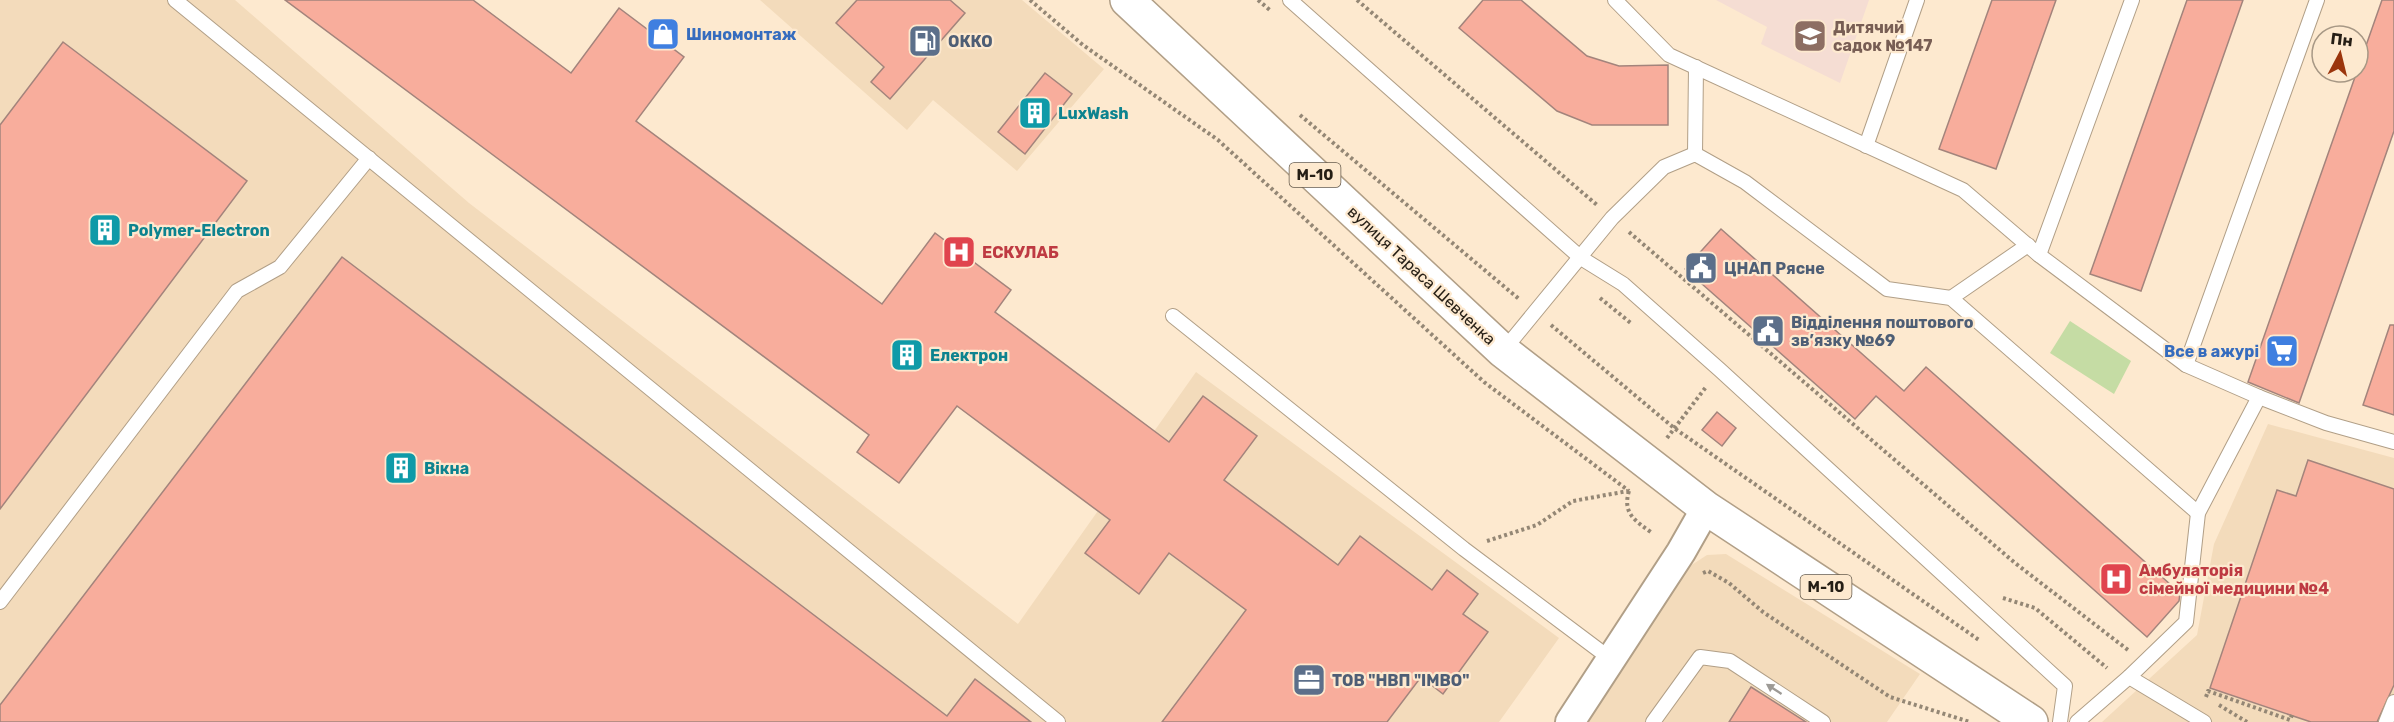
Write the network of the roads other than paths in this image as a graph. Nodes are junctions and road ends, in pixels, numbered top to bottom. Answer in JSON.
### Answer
{"nodes":[{"id":1,"x":175,"y":0,"type":"edge"},
{"id":2,"x":1127,"y":0,"type":"edge"},
{"id":3,"x":1290,"y":0,"type":"edge"},
{"id":4,"x":1615,"y":0,"type":"edge"},
{"id":5,"x":1917,"y":0,"type":"edge"},
{"id":6,"x":2132,"y":0,"type":"edge"},
{"id":7,"x":2317,"y":0,"type":"edge"},
{"id":8,"x":1696,"y":67,"type":"junction"},
{"id":9,"x":1866,"y":146,"type":"junction"},
{"id":10,"x":1695,"y":153,"type":"junction"},
{"id":11,"x":369,"y":158,"type":"junction"},
{"id":12,"x":2034,"y":250,"type":"junction"},
{"id":13,"x":1581,"y":258,"type":"junction"},
{"id":14,"x":1951,"y":298,"type":"junction"},
{"id":15,"x":1173,"y":316,"type":"dead end"},
{"id":16,"x":1503,"y":351,"type":"junction"},
{"id":17,"x":2186,"y":365,"type":"junction"},
{"id":18,"x":2259,"y":397,"type":"junction"},
{"id":19,"x":2394,"y":442,"type":"edge"},
{"id":20,"x":1706,"y":508,"type":"junction"},
{"id":21,"x":2198,"y":513,"type":"junction"},
{"id":22,"x":0,"y":602,"type":"edge"},
{"id":23,"x":1612,"y":660,"type":"junction"},
{"id":24,"x":2129,"y":677,"type":"junction"},
{"id":25,"x":2394,"y":702,"type":"edge"},
{"id":26,"x":1058,"y":722,"type":"edge"},
{"id":27,"x":1570,"y":722,"type":"edge"},
{"id":28,"x":1653,"y":722,"type":"edge"},
{"id":29,"x":1823,"y":722,"type":"edge"},
{"id":30,"x":2031,"y":722,"type":"edge"},
{"id":31,"x":2060,"y":722,"type":"edge"},
{"id":32,"x":2077,"y":722,"type":"edge"},
{"id":33,"x":2204,"y":722,"type":"edge"},
{"id":34,"x":2386,"y":722,"type":"edge"}],
"edges":[{"from":1,"to":11,"type":"lane"},
{"from":2,"to":16,"type":"main road","name":"вулиця Тараса Шевченка","number":"М-10"},
{"from":3,"to":13,"type":"lane"},
{"from":4,"to":8,"type":"lane"},
{"from":5,"to":9,"type":"lane"},
{"from":6,"to":12,"type":"lane"},
{"from":7,"to":17,"type":"lane"},
{"from":8,"to":9,"type":"lane"},
{"from":8,"to":10,"type":"lane"},
{"from":9,"to":12,"type":"lane"},
{"from":10,"to":13,"type":"lane"},
{"from":10,"to":14,"type":"lane"},
{"from":11,"to":22,"type":"lane"},
{"from":11,"to":26,"type":"lane"},
{"from":12,"to":14,"type":"lane"},
{"from":12,"to":17,"type":"lane"},
{"from":13,"to":16,"type":"lane"},
{"from":13,"to":31,"type":"lane"},
{"from":14,"to":21,"type":"lane"},
{"from":15,"to":23,"type":"lane"},
{"from":16,"to":20,"type":"main road","name":"вулиця Тараса Шевченка","number":"М-10"},
{"from":17,"to":18,"type":"lane"},
{"from":18,"to":19,"type":"lane"},
{"from":18,"to":21,"type":"lane"},
{"from":20,"to":23,"type":"street"},
{"from":20,"to":30,"type":"main road","name":"вулиця Тараса Шевченка","number":"М-10"},
{"from":21,"to":24,"type":"lane"},
{"from":23,"to":27,"type":"street"},
{"from":24,"to":32,"type":"lane"},
{"from":24,"to":33,"type":"lane"},
{"from":25,"to":34,"type":"lane"},
{"from":29,"to":28,"type":"lane","one_way":true}]}
